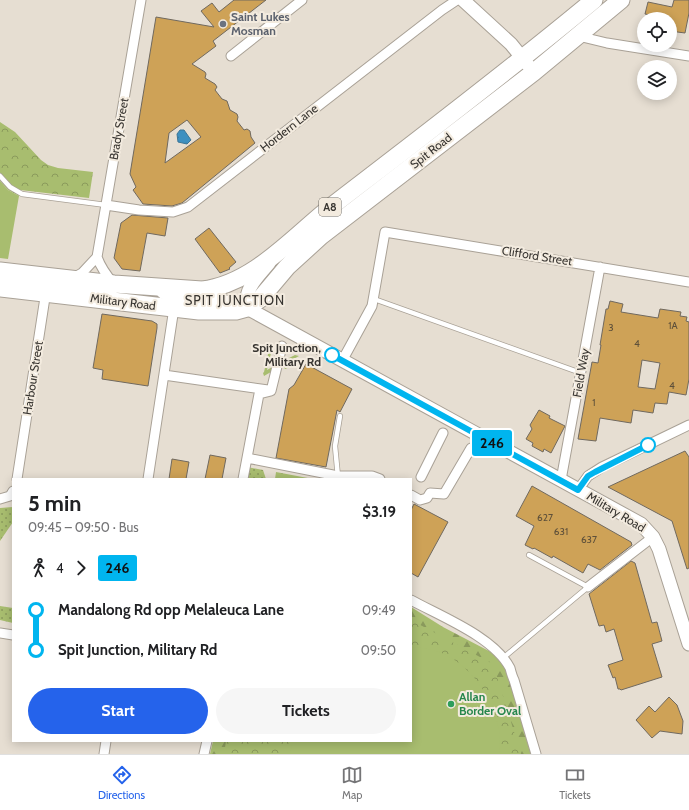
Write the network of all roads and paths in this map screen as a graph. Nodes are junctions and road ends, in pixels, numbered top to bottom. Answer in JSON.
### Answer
{"nodes":[{"id":1,"x":142,"y":0,"type":"edge"},
{"id":2,"x":302,"y":0,"type":"edge"},
{"id":3,"x":457,"y":0,"type":"edge"},
{"id":4,"x":463,"y":0,"type":"edge"},
{"id":5,"x":594,"y":0,"type":"edge"},
{"id":6,"x":621,"y":0,"type":"edge"},
{"id":7,"x":578,"y":36,"type":"junction"},
{"id":8,"x":231,"y":56,"type":"dead end"},
{"id":9,"x":689,"y":56,"type":"edge"},
{"id":10,"x":523,"y":58,"type":"junction"},
{"id":11,"x":534,"y":72,"type":"junction"},
{"id":12,"x":0,"y":176,"type":"edge"},
{"id":13,"x":106,"y":205,"type":"junction"},
{"id":14,"x":278,"y":252,"type":"junction"},
{"id":15,"x":97,"y":257,"type":"junction"},
{"id":16,"x":600,"y":267,"type":"junction"},
{"id":17,"x":0,"y":271,"type":"edge"},
{"id":18,"x":47,"y":276,"type":"junction"},
{"id":19,"x":71,"y":279,"type":"junction"},
{"id":20,"x":689,"y":282,"type":"edge"},
{"id":21,"x":114,"y":284,"type":"junction"},
{"id":22,"x":231,"y":284,"type":"joint"},
{"id":23,"x":0,"y":288,"type":"edge"},
{"id":24,"x":152,"y":288,"type":"junction"},
{"id":25,"x":45,"y":293,"type":"junction"},
{"id":26,"x":374,"y":299,"type":"junction"},
{"id":27,"x":174,"y":308,"type":"junction"},
{"id":28,"x":246,"y":308,"type":"junction"},
{"id":29,"x":282,"y":346,"type":"dead end"},
{"id":30,"x":342,"y":361,"type":"junction"},
{"id":31,"x":581,"y":373,"type":"junction"},
{"id":32,"x":164,"y":375,"type":"junction"},
{"id":33,"x":271,"y":391,"type":"junction"},
{"id":34,"x":340,"y":416,"type":"dead end"},
{"id":35,"x":689,"y":426,"type":"edge"},
{"id":36,"x":444,"y":433,"type":"dead end"},
{"id":37,"x":471,"y":448,"type":"dead end"},
{"id":38,"x":247,"y":458,"type":"junction"},
{"id":39,"x":335,"y":476,"type":"edge"},
{"id":40,"x":421,"y":477,"type":"dead end"},
{"id":41,"x":17,"y":478,"type":"edge"},
{"id":42,"x":148,"y":478,"type":"edge"},
{"id":43,"x":243,"y":478,"type":"edge"},
{"id":44,"x":377,"y":478,"type":"edge"},
{"id":45,"x":561,"y":480,"type":"junction"},
{"id":46,"x":578,"y":490,"type":"junction"},
{"id":47,"x":12,"y":493,"type":"edge"},
{"id":48,"x":412,"y":496,"type":"edge"},
{"id":49,"x":0,"y":500,"type":"edge"},
{"id":50,"x":653,"y":537,"type":"junction"},
{"id":51,"x":529,"y":555,"type":"dead end"},
{"id":52,"x":588,"y":587,"type":"junction"},
{"id":53,"x":412,"y":601,"type":"edge"},
{"id":54,"x":0,"y":633,"type":"edge"},
{"id":55,"x":12,"y":635,"type":"edge"},
{"id":56,"x":689,"y":644,"type":"edge"},
{"id":57,"x":503,"y":658,"type":"junction"},
{"id":58,"x":106,"y":742,"type":"edge"},
{"id":59,"x":207,"y":742,"type":"edge"},
{"id":60,"x":104,"y":754,"type":"edge"},
{"id":61,"x":204,"y":754,"type":"edge"},
{"id":62,"x":536,"y":754,"type":"edge"}],
"edges":[{"from":1,"to":13,"type":"street","name":"Brady Street"},
{"from":2,"to":8,"type":"street"},
{"from":3,"to":13,"type":"street","name":"Hordern Lane"},
{"from":4,"to":10,"type":"main road"},
{"from":5,"to":10,"type":"highway","name":"Spit Road","number":"A8"},
{"from":6,"to":7,"type":"highway","name":"Spit Road","number":"A8"},
{"from":7,"to":9,"type":"street"},
{"from":7,"to":11,"type":"highway","name":"Spit Road","number":"A8"},
{"from":10,"to":11,"type":"main road"},
{"from":10,"to":14,"type":"highway","name":"Spit Road","number":"A8"},
{"from":11,"to":28,"type":"highway","name":"Spit Road","number":"A8"},
{"from":12,"to":13,"type":"lane"},
{"from":13,"to":15,"type":"street","name":"Brady Street"},
{"from":14,"to":22,"type":"highway","name":"Spit Road","number":"A8"},
{"from":14,"to":28,"type":"main road"},
{"from":15,"to":19,"type":"street"},
{"from":15,"to":21,"type":"street"},
{"from":16,"to":20,"type":"street","name":"Clifford Street"},
{"from":16,"to":26,"type":"street","name":"Clifford Street"},
{"from":16,"to":31,"type":"street","name":"Field Way"},
{"from":17,"to":18,"type":"highway","name":"Military Road","number":"A8"},
{"from":18,"to":19,"type":"highway","name":"Military Road","number":"A8"},
{"from":18,"to":25,"type":"street","name":"Harbour Street"},
{"from":19,"to":21,"type":"highway","name":"Military Road","number":"A8"},
{"from":21,"to":24,"type":"highway","name":"Military Road","number":"A8"},
{"from":22,"to":24,"type":"highway","name":"Military Road","number":"A8"},
{"from":23,"to":25,"type":"highway","name":"Military Road","number":"A8"},
{"from":24,"to":28,"type":"main road","name":"Military Road"},
{"from":25,"to":27,"type":"highway","name":"Military Road","number":"A8"},
{"from":25,"to":41,"type":"street","name":"Harbour Street"},
{"from":26,"to":30,"type":"street"},
{"from":26,"to":31,"type":"lane"},
{"from":27,"to":28,"type":"highway","name":"Military Road","number":"A8"},
{"from":27,"to":32,"type":"street"},
{"from":28,"to":30,"type":"main road","name":"Military Road"},
{"from":29,"to":33,"type":"street"},
{"from":30,"to":45,"type":"main road","name":"Military Road"},
{"from":31,"to":45,"type":"street","name":"Field Way"},
{"from":32,"to":33,"type":"street"},
{"from":32,"to":42,"type":"street"},
{"from":33,"to":38,"type":"street"},
{"from":34,"to":39,"type":"lane"},
{"from":35,"to":46,"type":"street"},
{"from":36,"to":40,"type":"street"},
{"from":37,"to":48,"type":"street"},
{"from":38,"to":39,"type":"street"},
{"from":38,"to":43,"type":"street"},
{"from":39,"to":44,"type":"street"},
{"from":45,"to":46,"type":"main road","name":"Military Road"},
{"from":46,"to":50,"type":"main road","name":"Military Road"},
{"from":47,"to":49,"type":"street"},
{"from":50,"to":52,"type":"street"},
{"from":50,"to":56,"type":"main road","name":"Military Road"},
{"from":51,"to":52,"type":"lane"},
{"from":52,"to":57,"type":"lane"},
{"from":53,"to":57,"type":"street"},
{"from":54,"to":55,"type":"street"},
{"from":57,"to":62,"type":"street"},
{"from":58,"to":60,"type":"street"},
{"from":59,"to":61,"type":"street"}]}
